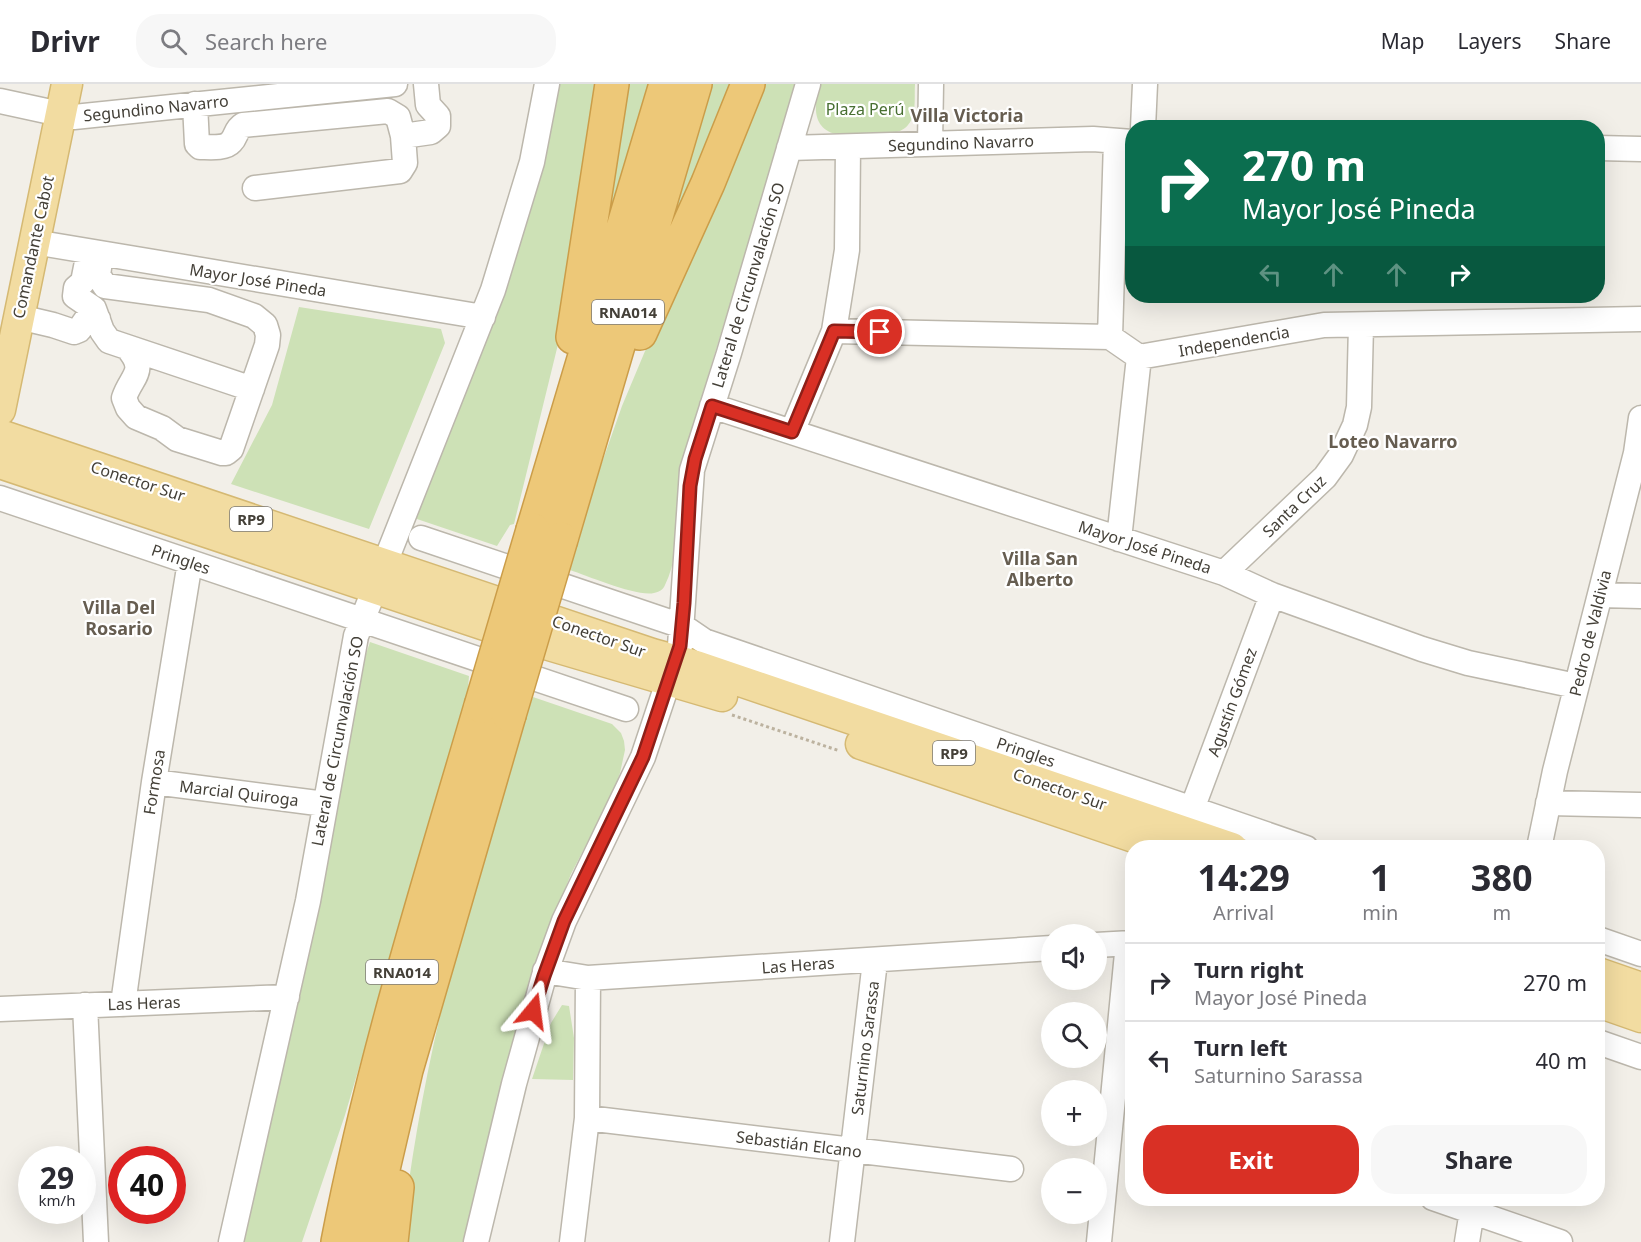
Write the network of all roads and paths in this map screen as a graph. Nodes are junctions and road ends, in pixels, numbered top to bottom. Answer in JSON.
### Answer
{"nodes":[{"id":1,"x":67,"y":84,"type":"edge"},
{"id":2,"x":395,"y":84,"type":"edge"},
{"id":3,"x":426,"y":84,"type":"edge"},
{"id":4,"x":547,"y":84,"type":"edge"},
{"id":5,"x":612,"y":84,"type":"edge"},
{"id":6,"x":666,"y":84,"type":"edge"},
{"id":7,"x":695,"y":84,"type":"edge"},
{"id":8,"x":748,"y":84,"type":"edge"},
{"id":9,"x":808,"y":84,"type":"edge"},
{"id":10,"x":931,"y":84,"type":"edge"},
{"id":11,"x":1145,"y":84,"type":"edge"},
{"id":12,"x":314,"y":88,"type":"edge"},
{"id":13,"x":244,"y":92,"type":"edge"},
{"id":14,"x":0,"y":100,"type":"edge"},
{"id":15,"x":195,"y":104,"type":"junction"},
{"id":16,"x":61,"y":114,"type":"junction"},
{"id":17,"x":1143,"y":120,"type":"edge"},
{"id":18,"x":403,"y":136,"type":"junction"},
{"id":19,"x":1124,"y":141,"type":"edge"},
{"id":20,"x":930,"y":144,"type":"junction"},
{"id":21,"x":848,"y":147,"type":"junction"},
{"id":22,"x":789,"y":148,"type":"junction"},
{"id":23,"x":1605,"y":148,"type":"edge"},
{"id":24,"x":1641,"y":149,"type":"edge"},
{"id":25,"x":255,"y":188,"type":"dead end"},
{"id":26,"x":34,"y":243,"type":"junction"},
{"id":27,"x":95,"y":253,"type":"junction"},
{"id":28,"x":19,"y":317,"type":"junction"},
{"id":29,"x":483,"y":317,"type":"junction"},
{"id":30,"x":98,"y":319,"type":"junction"},
{"id":31,"x":1641,"y":320,"type":"edge"},
{"id":32,"x":1361,"y":325,"type":"junction"},
{"id":33,"x":834,"y":331,"type":"junction"},
{"id":34,"x":1110,"y":337,"type":"junction"},
{"id":35,"x":128,"y":348,"type":"junction"},
{"id":36,"x":1139,"y":357,"type":"junction"},
{"id":37,"x":252,"y":389,"type":"junction"},
{"id":38,"x":1,"y":401,"type":"edge"},
{"id":39,"x":712,"y":406,"type":"junction"},
{"id":40,"x":1641,"y":418,"type":"edge"},
{"id":41,"x":792,"y":432,"type":"junction"},
{"id":42,"x":0,"y":435,"type":"edge"},
{"id":43,"x":0,"y":463,"type":"edge"},
{"id":44,"x":565,"y":475,"type":"junction"},
{"id":45,"x":0,"y":498,"type":"edge"},
{"id":46,"x":421,"y":538,"type":"dead end"},
{"id":47,"x":1119,"y":539,"type":"junction"},
{"id":48,"x":190,"y":562,"type":"junction"},
{"id":49,"x":1224,"y":573,"type":"junction"},
{"id":50,"x":380,"y":575,"type":"junction"},
{"id":51,"x":1272,"y":595,"type":"junction"},
{"id":52,"x":1600,"y":595,"type":"junction"},
{"id":53,"x":1641,"y":596,"type":"edge"},
{"id":54,"x":362,"y":620,"type":"junction"},
{"id":55,"x":682,"y":626,"type":"junction"},
{"id":56,"x":672,"y":671,"type":"junction"},
{"id":57,"x":1576,"y":686,"type":"junction"},
{"id":58,"x":626,"y":709,"type":"dead end"},
{"id":59,"x":495,"y":711,"type":"junction"},
{"id":60,"x":154,"y":782,"type":"junction"},
{"id":61,"x":1548,"y":803,"type":"junction"},
{"id":62,"x":325,"y":804,"type":"junction"},
{"id":63,"x":1641,"y":805,"type":"edge"},
{"id":64,"x":1192,"y":809,"type":"junction"},
{"id":65,"x":1143,"y":840,"type":"edge"},
{"id":66,"x":1208,"y":840,"type":"edge"},
{"id":67,"x":1283,"y":840,"type":"edge"},
{"id":68,"x":1541,"y":840,"type":"edge"},
{"id":69,"x":1605,"y":941,"type":"edge"},
{"id":70,"x":1125,"y":943,"type":"edge"},
{"id":71,"x":1107,"y":944,"type":"edge"},
{"id":72,"x":1041,"y":949,"type":"edge"},
{"id":73,"x":1641,"y":954,"type":"edge"},
{"id":74,"x":875,"y":961,"type":"junction"},
{"id":75,"x":545,"y":971,"type":"junction"},
{"id":76,"x":1605,"y":975,"type":"edge"},
{"id":77,"x":588,"y":978,"type":"junction"},
{"id":78,"x":1641,"y":988,"type":"edge"},
{"id":79,"x":287,"y":996,"type":"junction"},
{"id":80,"x":123,"y":1004,"type":"junction"},
{"id":81,"x":1605,"y":1004,"type":"edge"},
{"id":82,"x":85,"y":1005,"type":"junction"},
{"id":83,"x":0,"y":1009,"type":"edge"},
{"id":84,"x":1641,"y":1017,"type":"edge"},
{"id":85,"x":421,"y":1018,"type":"junction"},
{"id":86,"x":1605,"y":1044,"type":"edge"},
{"id":87,"x":1641,"y":1057,"type":"edge"},
{"id":88,"x":1125,"y":1060,"type":"edge"},
{"id":89,"x":1124,"y":1083,"type":"edge"},
{"id":90,"x":368,"y":1102,"type":"junction"},
{"id":91,"x":587,"y":1118,"type":"junction"},
{"id":92,"x":853,"y":1150,"type":"junction"},
{"id":93,"x":1011,"y":1169,"type":"dead end"},
{"id":94,"x":1473,"y":1206,"type":"edge"},
{"id":95,"x":96,"y":1242,"type":"edge"},
{"id":96,"x":231,"y":1242,"type":"edge"},
{"id":97,"x":314,"y":1242,"type":"edge"},
{"id":98,"x":338,"y":1242,"type":"edge"},
{"id":99,"x":366,"y":1242,"type":"edge"},
{"id":100,"x":391,"y":1242,"type":"edge"},
{"id":101,"x":476,"y":1242,"type":"edge"},
{"id":102,"x":572,"y":1242,"type":"edge"},
{"id":103,"x":842,"y":1242,"type":"edge"},
{"id":104,"x":1099,"y":1242,"type":"edge"},
{"id":105,"x":1467,"y":1242,"type":"edge"},
{"id":106,"x":1560,"y":1242,"type":"edge"}],
"edges":[{"from":1,"to":16,"type":"main road","name":"Comandante Cabot"},
{"from":2,"to":12,"type":"street","name":"Segundino Navarro"},
{"from":3,"to":18,"type":"street"},
{"from":4,"to":29,"type":"street","name":"Lateral de Circunvalación SO"},
{"from":5,"to":44,"type":"highway"},
{"from":6,"to":44,"type":"highway","number":"RNA014"},
{"from":7,"to":44,"type":"highway","number":"RNA014"},
{"from":8,"to":44,"type":"highway"},
{"from":9,"to":22,"type":"street","name":"Lateral de Circunvalación SO"},
{"from":10,"to":20,"type":"street"},
{"from":11,"to":17,"type":"street"},
{"from":12,"to":13,"type":"street","name":"Segundino Navarro"},
{"from":13,"to":15,"type":"street","name":"Segundino Navarro"},
{"from":14,"to":16,"type":"street","name":"Segundino Navarro"},
{"from":15,"to":16,"type":"street","name":"Segundino Navarro"},
{"from":15,"to":18,"type":"street"},
{"from":16,"to":26,"type":"main road","name":"Comandante Cabot"},
{"from":18,"to":25,"type":"street"},
{"from":19,"to":20,"type":"street","name":"Segundino Navarro"},
{"from":19,"to":34,"type":"street"},
{"from":20,"to":21,"type":"street","name":"Segundino Navarro"},
{"from":21,"to":22,"type":"street","name":"Segundino Navarro"},
{"from":21,"to":33,"type":"street"},
{"from":22,"to":39,"type":"street","name":"Lateral de Circunvalación SO"},
{"from":23,"to":24,"type":"street"},
{"from":26,"to":27,"type":"street","name":"Mayor José Pineda"},
{"from":26,"to":28,"type":"main road","name":"Comandante Cabot"},
{"from":27,"to":29,"type":"street","name":"Mayor José Pineda"},
{"from":27,"to":30,"type":"street"},
{"from":27,"to":37,"type":"street"},
{"from":28,"to":30,"type":"street"},
{"from":28,"to":38,"type":"main road","name":"Comandante Cabot"},
{"from":29,"to":50,"type":"street","name":"Lateral de Circunvalación SO"},
{"from":30,"to":35,"type":"street"},
{"from":31,"to":32,"type":"street","name":"Independencia"},
{"from":32,"to":36,"type":"street","name":"Independencia"},
{"from":32,"to":49,"type":"street","name":"Santa Cruz"},
{"from":33,"to":34,"type":"street"},
{"from":33,"to":41,"type":"street"},
{"from":34,"to":36,"type":"street"},
{"from":35,"to":37,"type":"street"},
{"from":35,"to":37,"type":"street"},
{"from":36,"to":47,"type":"street"},
{"from":39,"to":41,"type":"street","name":"Mayor José Pineda"},
{"from":39,"to":55,"type":"street","name":"Lateral de Circunvalación SO"},
{"from":40,"to":52,"type":"street","name":"Pedro de Valdivia"},
{"from":41,"to":47,"type":"street","name":"Mayor José Pineda"},
{"from":42,"to":50,"type":"main road","name":"Conector Sur","number":"RP9"},
{"from":43,"to":50,"type":"main road","name":"Conector Sur","number":"RP9"},
{"from":44,"to":59,"type":"highway","number":"RNA014","bridge":true},
{"from":45,"to":48,"type":"street","name":"Pringles"},
{"from":46,"to":55,"type":"street","name":"Pringles"},
{"from":47,"to":49,"type":"street","name":"Mayor José Pineda"},
{"from":48,"to":54,"type":"street","name":"Pringles"},
{"from":48,"to":60,"type":"street","name":"Formosa"},
{"from":49,"to":51,"type":"street","name":"Mayor José Pineda"},
{"from":50,"to":54,"type":"street","name":"Lateral de Circunvalación SO"},
{"from":50,"to":56,"type":"main road","name":"Conector Sur","number":"RP9"},
{"from":51,"to":57,"type":"street","name":"Mayor José Pineda"},
{"from":51,"to":64,"type":"street","name":"Agustín Gómez"},
{"from":52,"to":53,"type":"street"},
{"from":52,"to":57,"type":"street","name":"Pedro de Valdivia"},
{"from":54,"to":58,"type":"street","name":"Pringles"},
{"from":54,"to":62,"type":"street","name":"Lateral de Circunvalación SO"},
{"from":55,"to":56,"type":"street","name":"Lateral de Circunvalación SO"},
{"from":55,"to":64,"type":"street","name":"Pringles"},
{"from":56,"to":65,"type":"main road","name":"Conector Sur","number":"RP9"},
{"from":56,"to":66,"type":"main road","name":"Conector Sur","number":"RP9"},
{"from":56,"to":75,"type":"street","name":"Lateral de Circunvalación SO"},
{"from":57,"to":61,"type":"street","name":"Pedro de Valdivia"},
{"from":59,"to":85,"type":"highway","number":"RNA014"},
{"from":59,"to":90,"type":"highway","number":"RNA014"},
{"from":60,"to":62,"type":"street","name":"Marcial Quiroga"},
{"from":60,"to":80,"type":"street","name":"Formosa"},
{"from":61,"to":63,"type":"street"},
{"from":61,"to":68,"type":"street","name":"Pedro de Valdivia"},
{"from":62,"to":79,"type":"street","name":"Lateral de Circunvalación SO"},
{"from":64,"to":67,"type":"street","name":"Pringles"},
{"from":69,"to":73,"type":"street"},
{"from":70,"to":71,"type":"street"},
{"from":72,"to":74,"type":"street","name":"Las Heras"},
{"from":74,"to":77,"type":"street","name":"Las Heras"},
{"from":74,"to":92,"type":"street","name":"Saturnino Sarassa"},
{"from":75,"to":77,"type":"street","name":"Las Heras"},
{"from":75,"to":101,"type":"street","name":"Lateral de Circunvalación SO"},
{"from":76,"to":78,"type":"main road"},
{"from":77,"to":91,"type":"street"},
{"from":79,"to":80,"type":"street","name":"Las Heras"},
{"from":79,"to":96,"type":"street","name":"Lateral de Circunvalación SO"},
{"from":80,"to":82,"type":"street","name":"Las Heras"},
{"from":81,"to":84,"type":"main road"},
{"from":82,"to":83,"type":"street","name":"Las Heras"},
{"from":82,"to":95,"type":"street"},
{"from":85,"to":99,"type":"highway","number":"RNA014"},
{"from":85,"to":100,"type":"highway"},
{"from":86,"to":87,"type":"street"},
{"from":88,"to":89,"type":"street"},
{"from":89,"to":104,"type":"street"},
{"from":90,"to":97,"type":"highway"},
{"from":90,"to":98,"type":"highway","number":"RNA014"},
{"from":91,"to":92,"type":"street","name":"Sebastián Elcano"},
{"from":91,"to":102,"type":"street"},
{"from":92,"to":93,"type":"street","name":"Sebastián Elcano"},
{"from":92,"to":103,"type":"street","name":"Saturnino Sarassa"},
{"from":94,"to":105,"type":"street"},
{"from":94,"to":106,"type":"street"}]}
